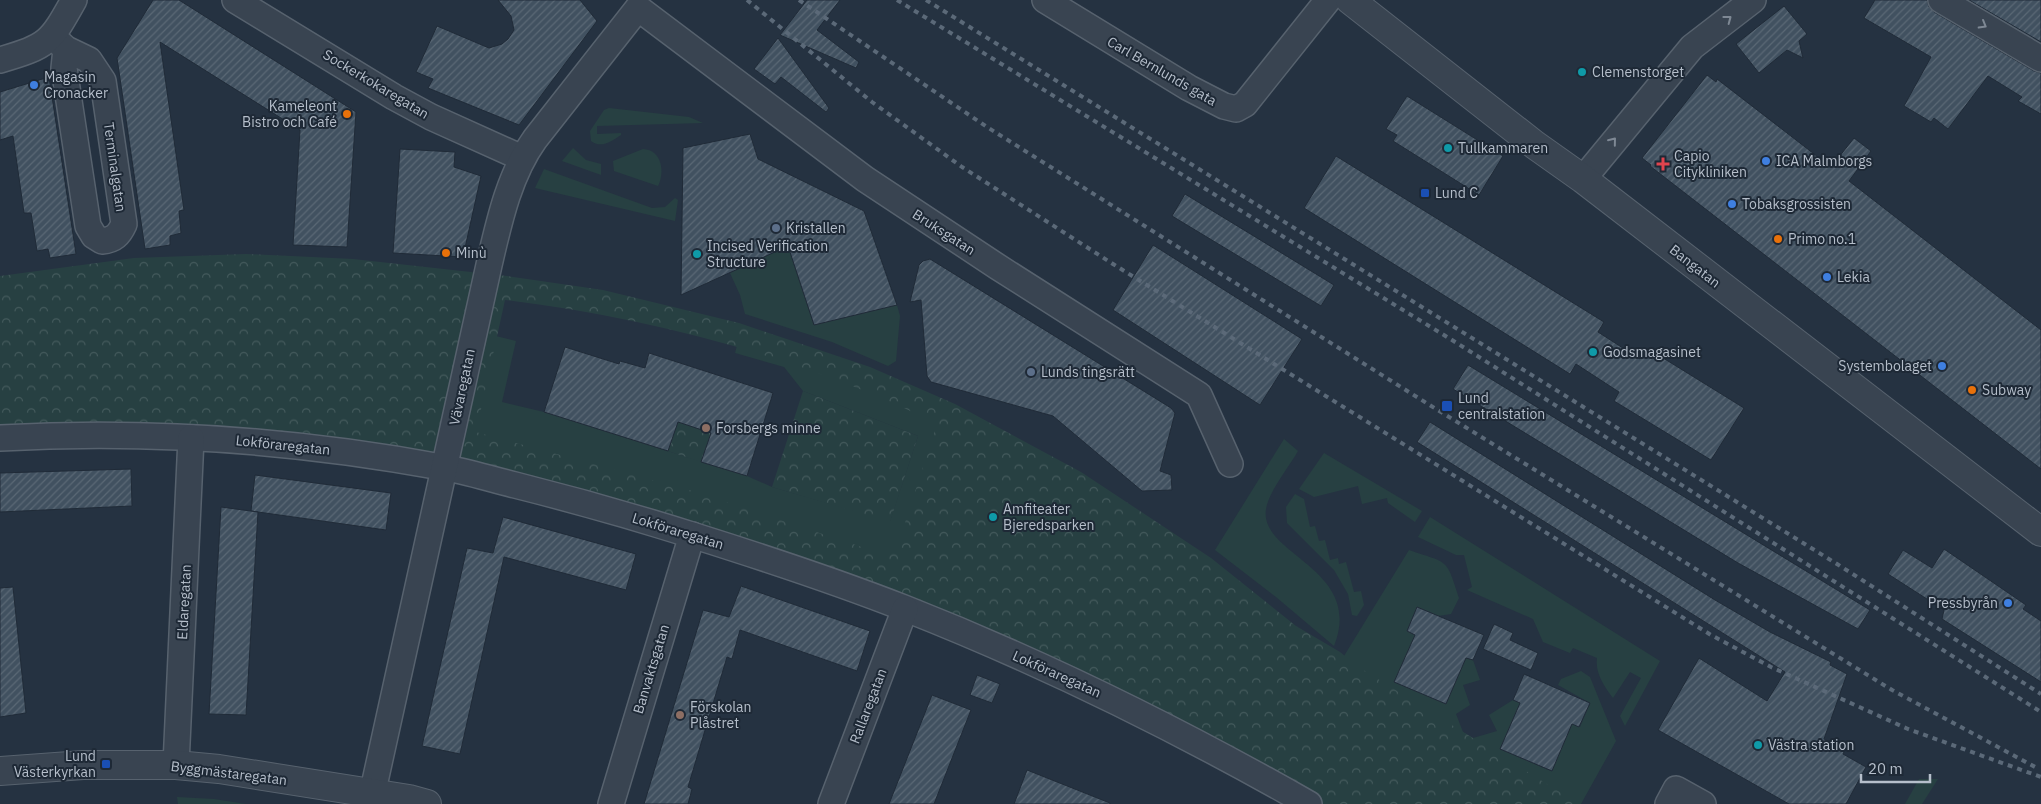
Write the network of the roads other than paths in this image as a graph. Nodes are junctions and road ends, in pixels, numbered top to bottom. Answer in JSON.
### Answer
{"nodes":[{"id":1,"x":74,"y":0,"type":"edge"},
{"id":2,"x":235,"y":0,"type":"edge"},
{"id":3,"x":1045,"y":0,"type":"edge"},
{"id":4,"x":1328,"y":0,"type":"edge"},
{"id":5,"x":1350,"y":0,"type":"edge"},
{"id":6,"x":1753,"y":0,"type":"edge"},
{"id":7,"x":1941,"y":0,"type":"edge"},
{"id":8,"x":638,"y":8,"type":"joint"},
{"id":9,"x":59,"y":43,"type":"junction"},
{"id":10,"x":2041,"y":59,"type":"edge"},
{"id":11,"x":0,"y":60,"type":"edge"},
{"id":12,"x":522,"y":158,"type":"junction"},
{"id":13,"x":1582,"y":179,"type":"junction"},
{"id":14,"x":0,"y":438,"type":"edge"},
{"id":15,"x":191,"y":438,"type":"junction"},
{"id":16,"x":1230,"y":464,"type":"dead end"},
{"id":17,"x":444,"y":467,"type":"junction"},
{"id":18,"x":2041,"y":532,"type":"edge"},
{"id":19,"x":692,"y":535,"type":"junction"},
{"id":20,"x":906,"y":609,"type":"junction"},
{"id":21,"x":176,"y":765,"type":"junction"},
{"id":22,"x":0,"y":771,"type":"edge"},
{"id":23,"x":372,"y":799,"type":"edge"},
{"id":24,"x":427,"y":804,"type":"edge"},
{"id":25,"x":611,"y":804,"type":"edge"},
{"id":26,"x":831,"y":804,"type":"edge"},
{"id":27,"x":1309,"y":804,"type":"edge"},
{"id":28,"x":1668,"y":804,"type":"edge"},
{"id":29,"x":1703,"y":804,"type":"edge"}],
"edges":[{"from":1,"to":9,"type":"street"},
{"from":2,"to":12,"type":"street","name":"Sockerkokaregatan"},
{"from":3,"to":4,"type":"street","name":"Carl Bernlunds gata"},
{"from":5,"to":13,"type":"street","name":"Bangatan"},
{"from":13,"to":6,"type":"street","one_way":true},
{"from":7,"to":10,"type":"street","one_way":true},
{"from":8,"to":12,"type":"street","name":"Vävaregatan"},
{"from":8,"to":16,"type":"street","name":"Bruksgatan"},
{"from":9,"to":9,"type":"street","name":"Terminalgatan"},
{"from":9,"to":11,"type":"street"},
{"from":12,"to":17,"type":"street","name":"Vävaregatan"},
{"from":13,"to":18,"type":"street","name":"Bangatan"},
{"from":14,"to":15,"type":"street","name":"Lokföraregatan"},
{"from":15,"to":17,"type":"street","name":"Lokföraregatan"},
{"from":15,"to":21,"type":"street","name":"Eldaregatan"},
{"from":17,"to":19,"type":"street","name":"Lokföraregatan"},
{"from":17,"to":23,"type":"street","name":"Vävaregatan"},
{"from":19,"to":20,"type":"street","name":"Lokföraregatan"},
{"from":19,"to":25,"type":"street","name":"Banvaktsgatan"},
{"from":20,"to":26,"type":"street","name":"Rallaregatan"},
{"from":20,"to":27,"type":"street","name":"Lokföraregatan"},
{"from":21,"to":22,"type":"street","name":"Byggmästaregatan"},
{"from":21,"to":23,"type":"street","name":"Byggmästaregatan"},
{"from":23,"to":24,"type":"street","name":"Byggmästaregatan"},
{"from":28,"to":29,"type":"street"}]}
